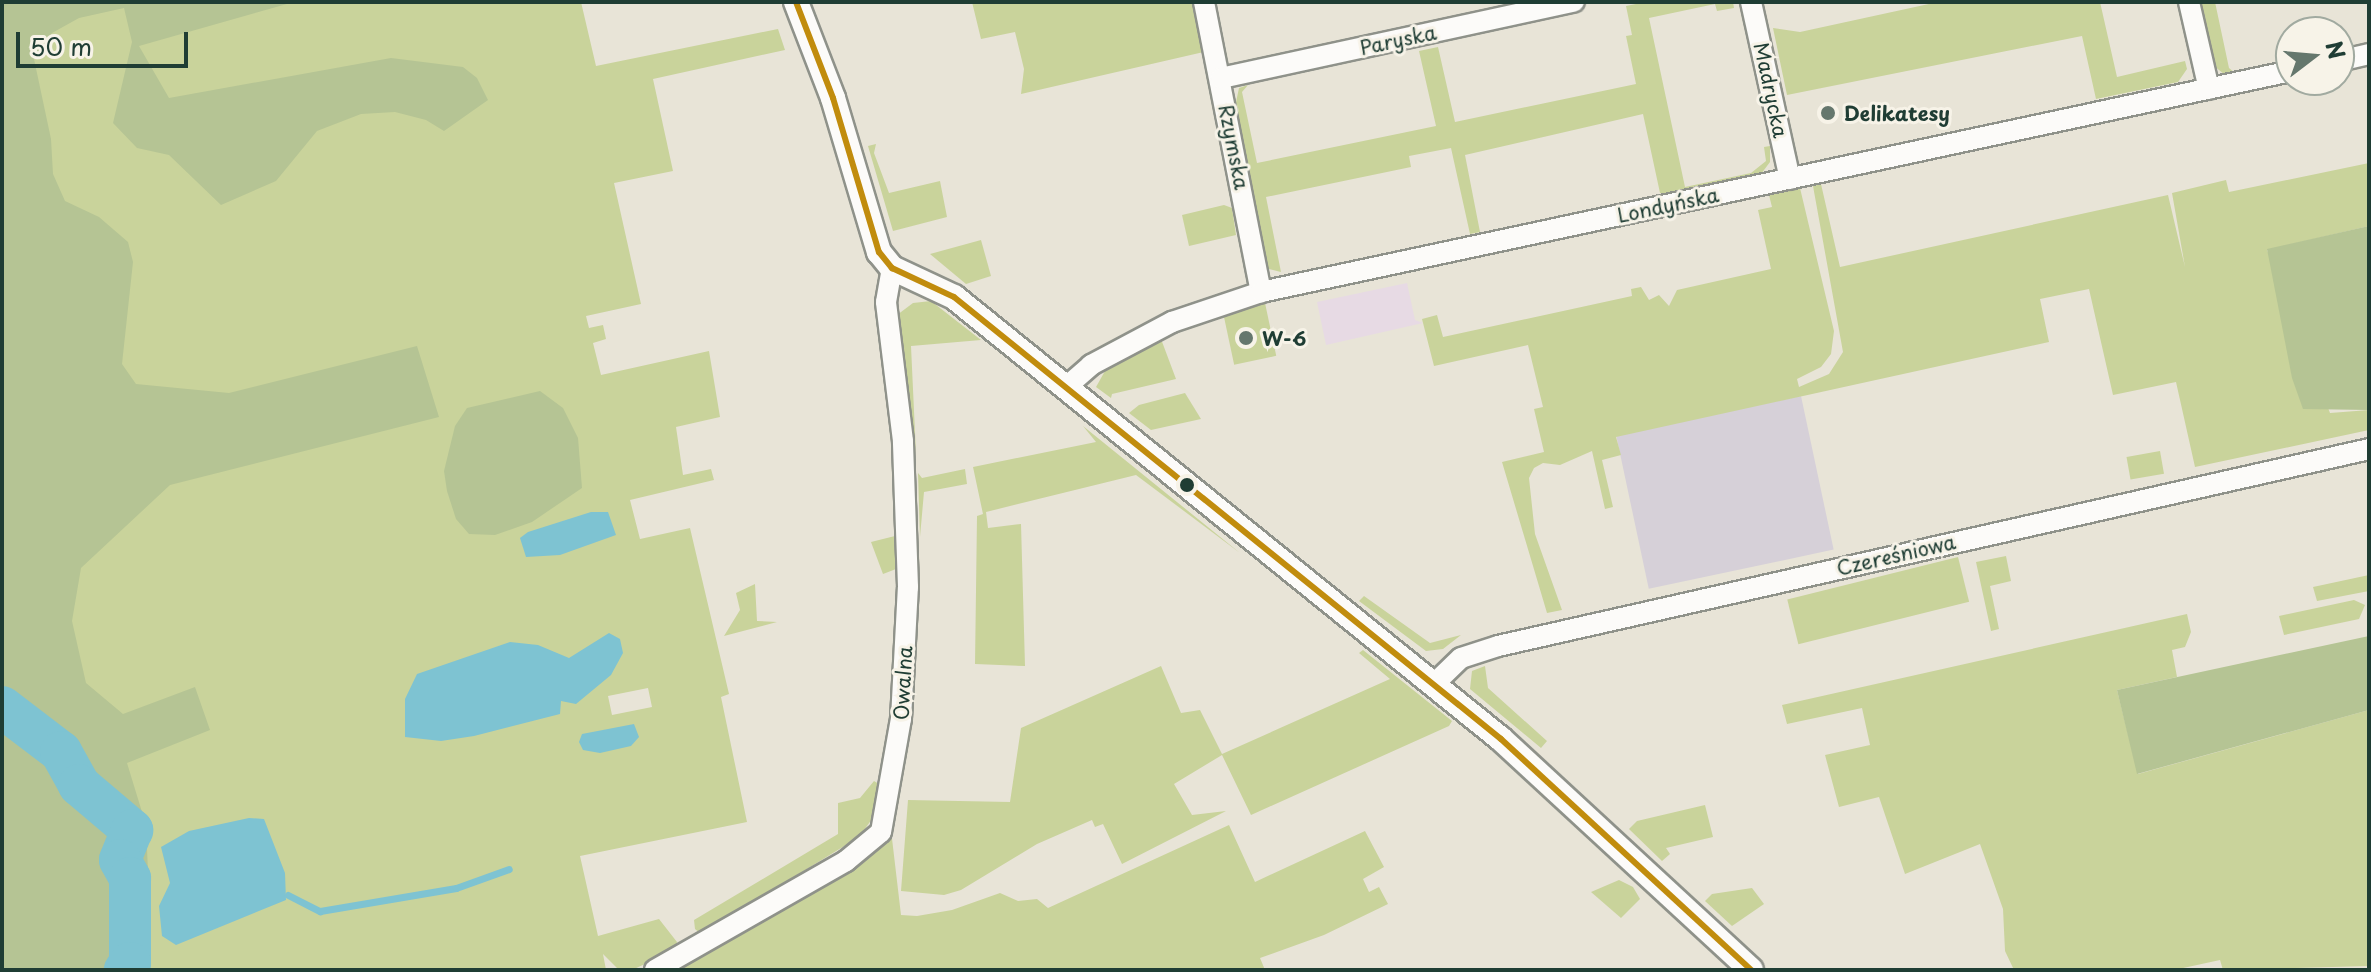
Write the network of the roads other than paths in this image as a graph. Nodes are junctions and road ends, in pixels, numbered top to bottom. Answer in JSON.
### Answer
{"nodes":[{"id":1,"x":796,"y":2,"type":"edge"},
{"id":2,"x":1204,"y":2,"type":"edge"},
{"id":3,"x":1574,"y":2,"type":"edge"},
{"id":4,"x":1751,"y":2,"type":"edge"},
{"id":5,"x":2189,"y":2,"type":"edge"},
{"id":6,"x":2275,"y":75,"type":"edge"},
{"id":7,"x":1221,"y":78,"type":"junction"},
{"id":8,"x":2209,"y":89,"type":"junction"},
{"id":9,"x":1790,"y":179,"type":"junction"},
{"id":10,"x":892,"y":268,"type":"junction"},
{"id":11,"x":1261,"y":292,"type":"junction"},
{"id":12,"x":1065,"y":388,"type":"junction"},
{"id":13,"x":2369,"y":449,"type":"edge"},
{"id":14,"x":1434,"y":684,"type":"junction"},
{"id":15,"x":655,"y":970,"type":"edge"},
{"id":16,"x":1751,"y":970,"type":"edge"}],
"edges":[{"from":1,"to":10,"type":"street"},
{"from":2,"to":7,"type":"street","name":"Rzymska"},
{"from":3,"to":7,"type":"street","name":"Paryska"},
{"from":4,"to":9,"type":"street","name":"Madrycka"},
{"from":5,"to":8,"type":"street"},
{"from":6,"to":8,"type":"street","name":"Londyńska"},
{"from":7,"to":11,"type":"street","name":"Rzymska"},
{"from":8,"to":9,"type":"street","name":"Londyńska"},
{"from":9,"to":11,"type":"street","name":"Londyńska"},
{"from":10,"to":12,"type":"street"},
{"from":10,"to":15,"type":"street","name":"Owalna"},
{"from":11,"to":12,"type":"street","name":"Londyńska"},
{"from":12,"to":14,"type":"street"},
{"from":13,"to":14,"type":"street","name":"Czereśniowa"},
{"from":14,"to":16,"type":"street"}]}
